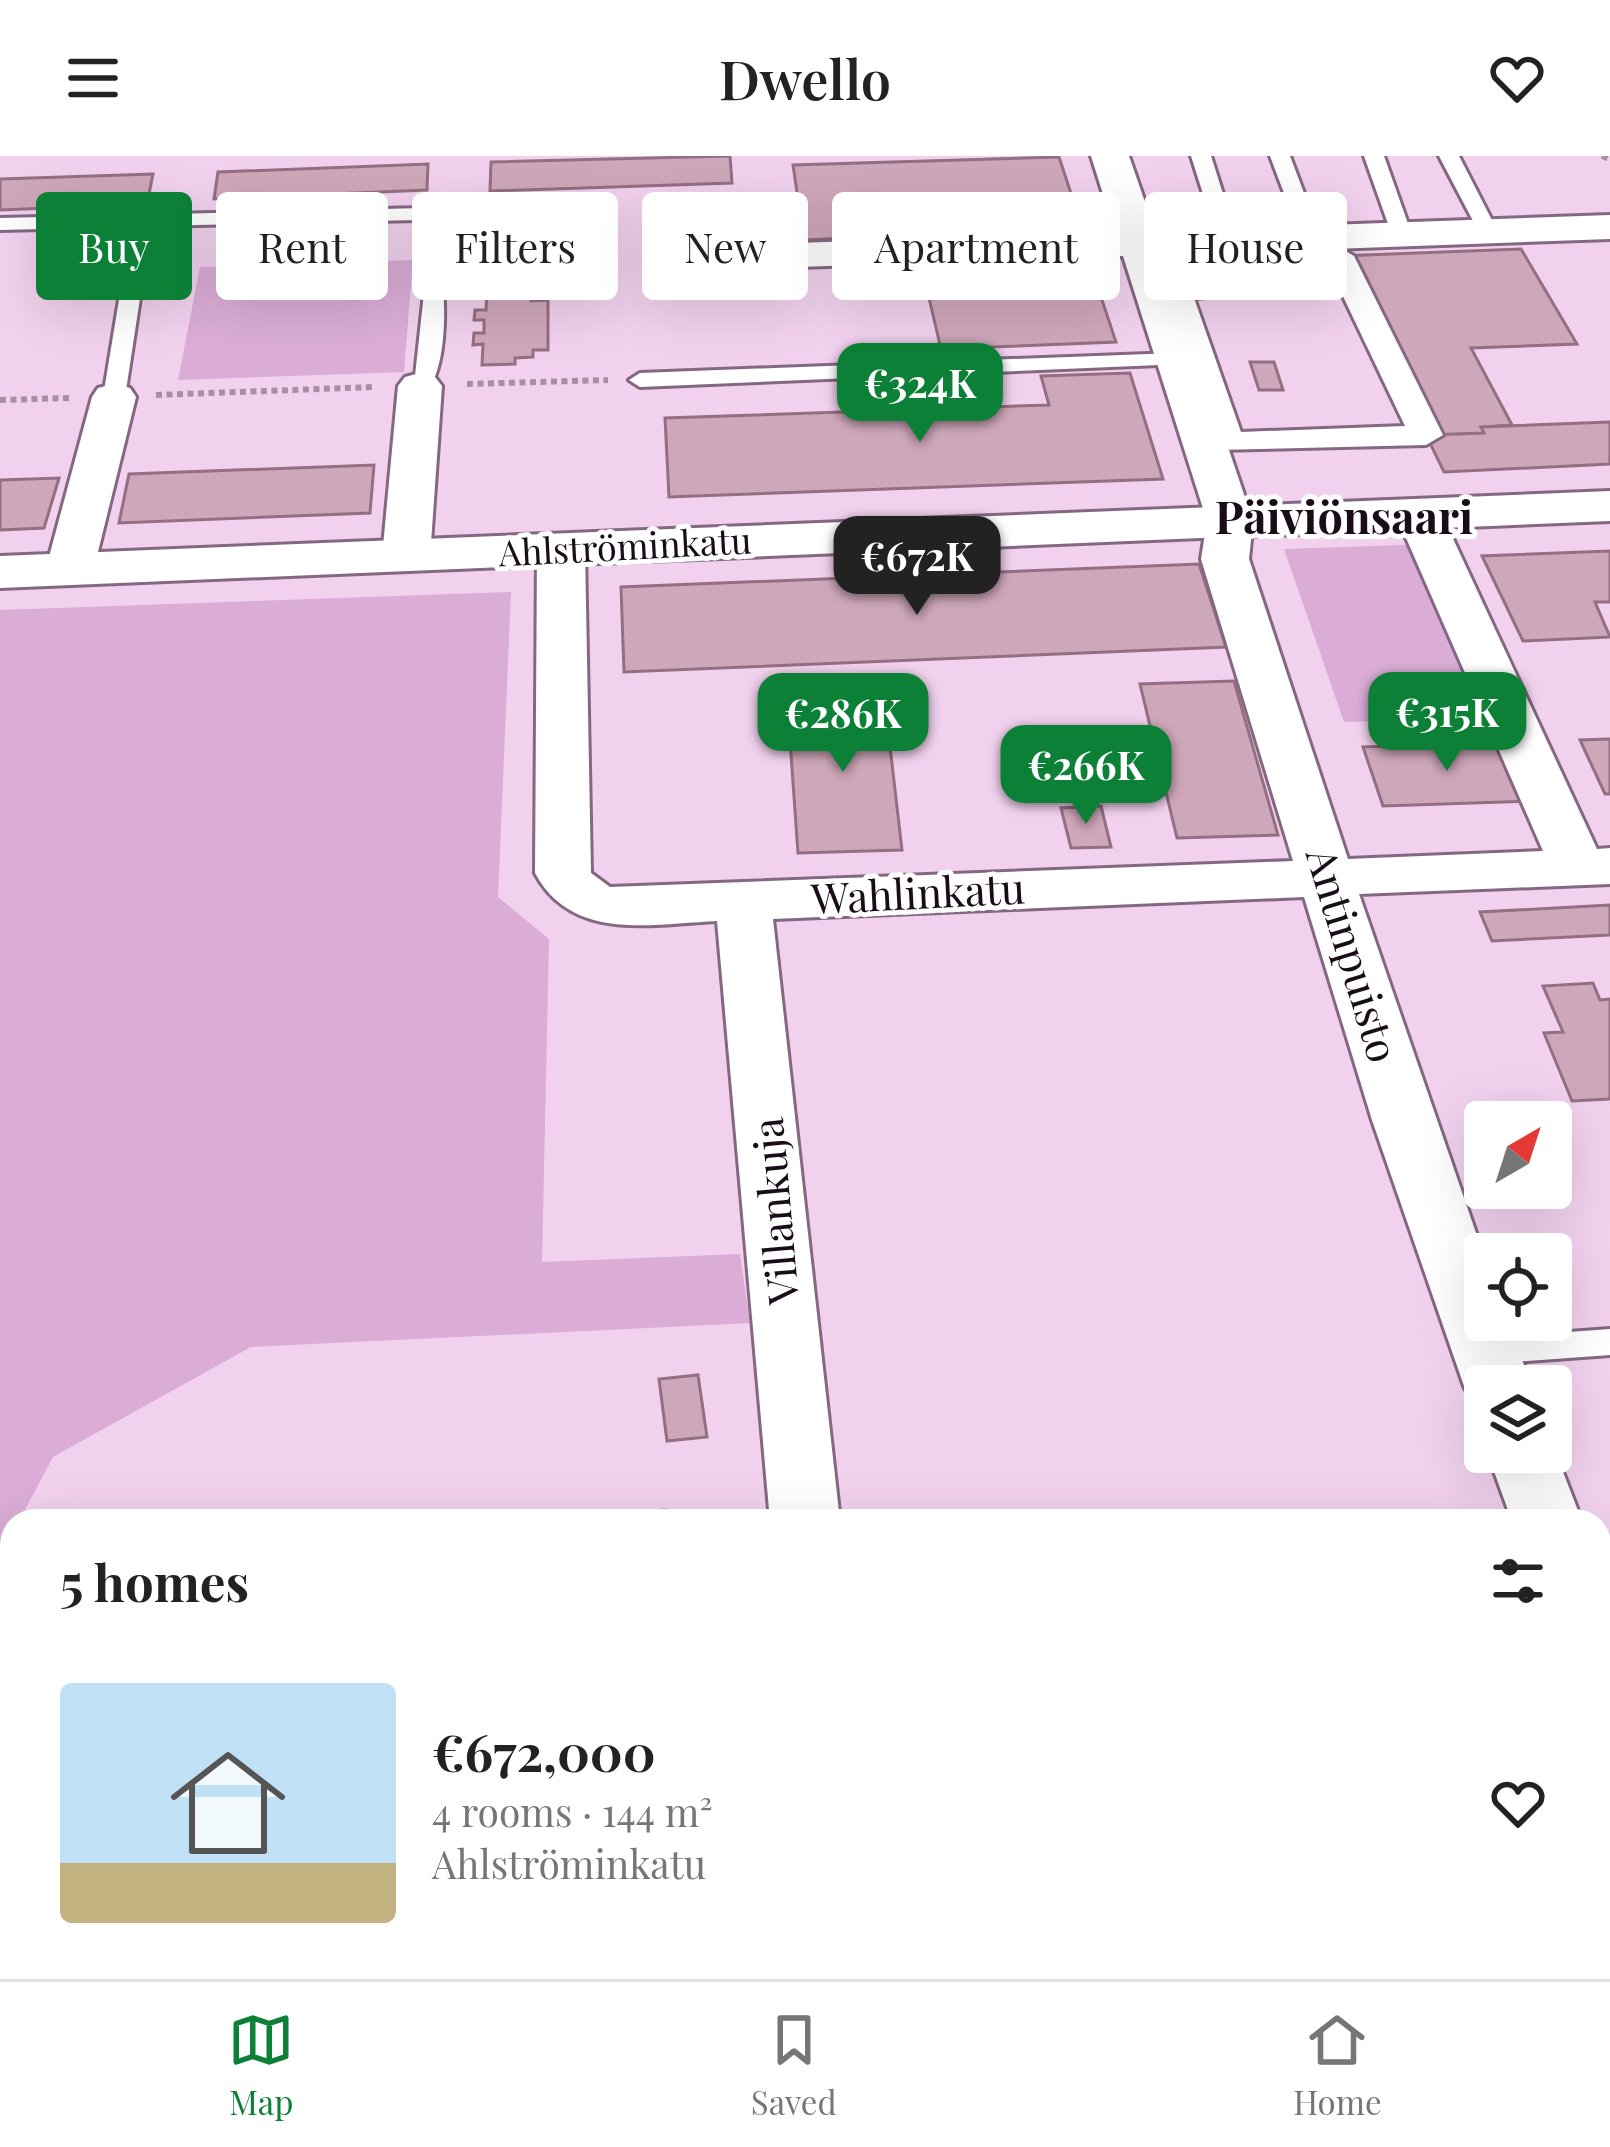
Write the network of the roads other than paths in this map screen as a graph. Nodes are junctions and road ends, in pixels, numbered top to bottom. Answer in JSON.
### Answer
{"nodes":[{"id":1,"x":1110,"y":156,"type":"edge"},
{"id":2,"x":1201,"y":156,"type":"edge"},
{"id":3,"x":1280,"y":156,"type":"edge"},
{"id":4,"x":1374,"y":156,"type":"edge"},
{"id":5,"x":1449,"y":156,"type":"edge"},
{"id":6,"x":1210,"y":192,"type":"edge"},
{"id":7,"x":1294,"y":192,"type":"edge"},
{"id":8,"x":412,"y":214,"type":"edge"},
{"id":9,"x":192,"y":219,"type":"edge"},
{"id":10,"x":36,"y":223,"type":"edge"},
{"id":11,"x":0,"y":224,"type":"edge"},
{"id":12,"x":1610,"y":227,"type":"edge"},
{"id":13,"x":1488,"y":232,"type":"junction"},
{"id":14,"x":1402,"y":235,"type":"junction"},
{"id":15,"x":1347,"y":237,"type":"edge"},
{"id":16,"x":1140,"y":244,"type":"junction"},
{"id":17,"x":1144,"y":244,"type":"edge"},
{"id":18,"x":1225,"y":250,"type":"joint"},
{"id":19,"x":808,"y":255,"type":"edge"},
{"id":20,"x":129,"y":300,"type":"edge"},
{"id":21,"x":433,"y":300,"type":"edge"},
{"id":22,"x":1175,"y":358,"type":"junction"},
{"id":23,"x":640,"y":380,"type":"road end"},
{"id":24,"x":419,"y":386,"type":"joint"},
{"id":25,"x":114,"y":397,"type":"joint"},
{"id":26,"x":1610,"y":506,"type":"edge"},
{"id":27,"x":1419,"y":514,"type":"junction"},
{"id":28,"x":1230,"y":520,"type":"junction"},
{"id":29,"x":561,"y":550,"type":"junction"},
{"id":30,"x":406,"y":557,"type":"junction"},
{"id":31,"x":70,"y":568,"type":"junction"},
{"id":32,"x":0,"y":572,"type":"edge"},
{"id":33,"x":1594,"y":866,"type":"edge"},
{"id":34,"x":1327,"y":875,"type":"junction"},
{"id":35,"x":742,"y":902,"type":"junction"},
{"id":36,"x":1610,"y":1342,"type":"edge"},
{"id":37,"x":1491,"y":1365,"type":"edge"},
{"id":38,"x":1509,"y":1365,"type":"edge"},
{"id":39,"x":1530,"y":1473,"type":"edge"},
{"id":40,"x":804,"y":1509,"type":"edge"},
{"id":41,"x":1543,"y":1509,"type":"edge"}],
"edges":[{"from":1,"to":16,"type":"street","name":"Antinpuisto"},
{"from":2,"to":6,"type":"lane"},
{"from":3,"to":7,"type":"lane"},
{"from":4,"to":14,"type":"lane"},
{"from":5,"to":13,"type":"lane"},
{"from":8,"to":9,"type":"lane"},
{"from":10,"to":11,"type":"lane"},
{"from":12,"to":13,"type":"street"},
{"from":13,"to":14,"type":"street"},
{"from":14,"to":15,"type":"street"},
{"from":16,"to":17,"type":"street"},
{"from":16,"to":19,"type":"street"},
{"from":16,"to":22,"type":"street","name":"Antinpuisto"},
{"from":18,"to":18,"type":"street"},
{"from":20,"to":25,"type":"lane"},
{"from":21,"to":24,"type":"lane"},
{"from":22,"to":23,"type":"lane"},
{"from":22,"to":28,"type":"street","name":"Antinpuisto"},
{"from":24,"to":30,"type":"street"},
{"from":25,"to":31,"type":"street"},
{"from":26,"to":27,"type":"street","name":"Ahlströminkatu"},
{"from":27,"to":28,"type":"street","name":"Ahlströminkatu"},
{"from":27,"to":33,"type":"street"},
{"from":28,"to":29,"type":"street","name":"Ahlströminkatu"},
{"from":28,"to":34,"type":"street","name":"Antinpuisto"},
{"from":29,"to":30,"type":"street","name":"Ahlströminkatu"},
{"from":29,"to":35,"type":"street","name":"Wahlinkatu"},
{"from":30,"to":31,"type":"street","name":"Ahlströminkatu"},
{"from":31,"to":32,"type":"street","name":"Ahlströminkatu"},
{"from":33,"to":34,"type":"street","name":"Wahlinkatu"},
{"from":34,"to":35,"type":"street","name":"Wahlinkatu"},
{"from":34,"to":37,"type":"street","name":"Antinpuisto"},
{"from":35,"to":40,"type":"street","name":"Villankuja"},
{"from":36,"to":38,"type":"lane"},
{"from":39,"to":41,"type":"street"}]}
